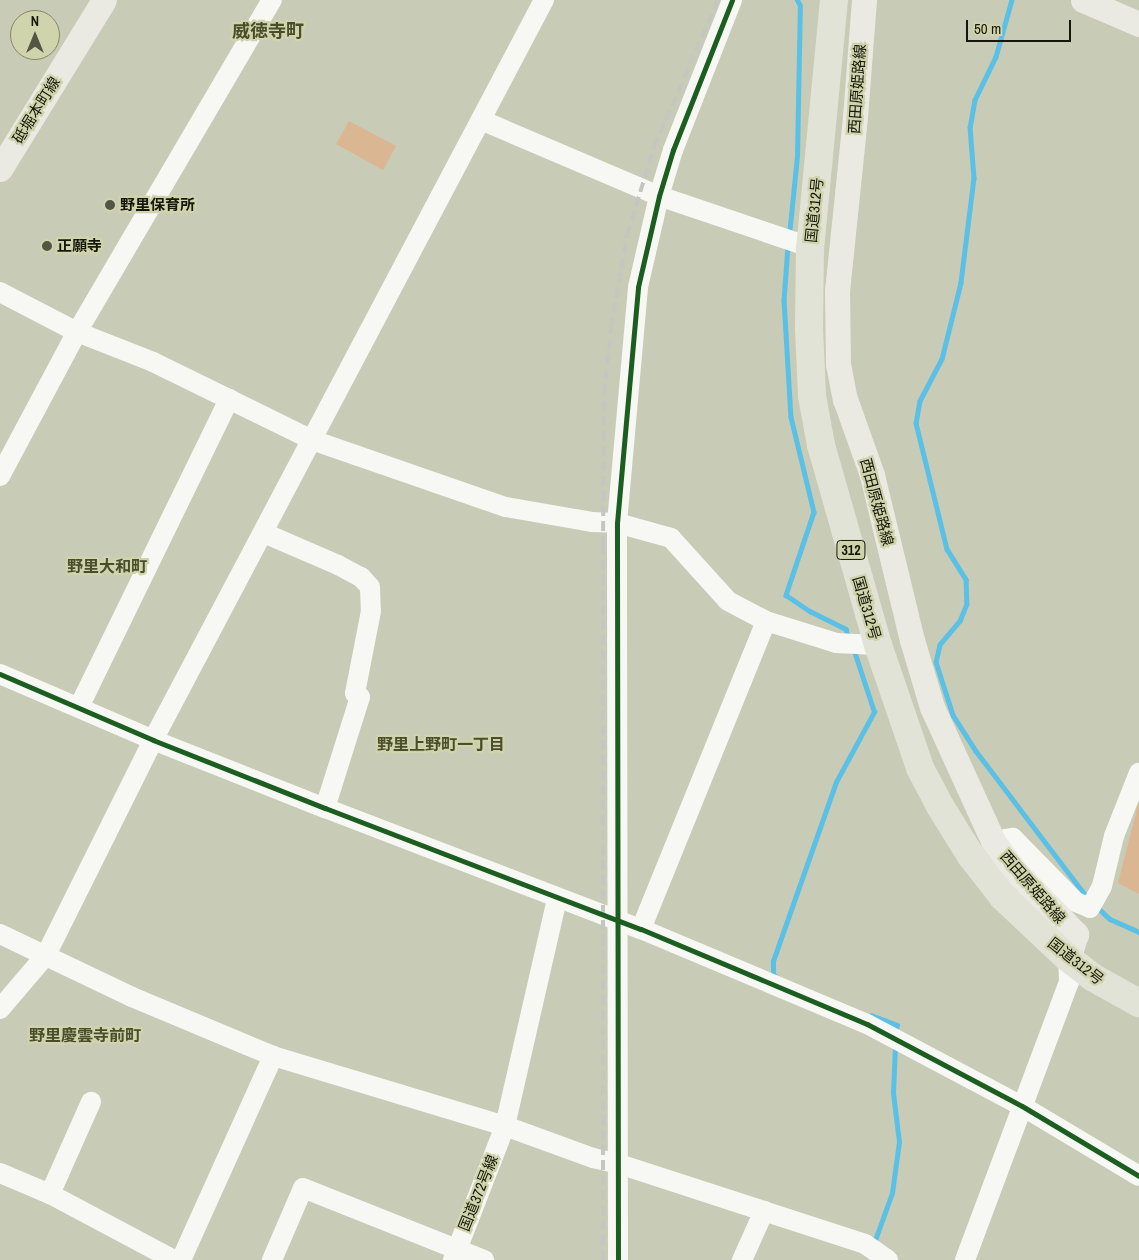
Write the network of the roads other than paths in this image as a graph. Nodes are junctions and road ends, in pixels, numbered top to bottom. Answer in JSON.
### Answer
{"nodes":[{"id":1,"x":104,"y":0,"type":"edge"},
{"id":2,"x":272,"y":0,"type":"edge"},
{"id":3,"x":544,"y":0,"type":"edge"},
{"id":4,"x":732,"y":0,"type":"edge"},
{"id":5,"x":834,"y":0,"type":"edge"},
{"id":6,"x":864,"y":0,"type":"edge"},
{"id":7,"x":1082,"y":0,"type":"edge"},
{"id":8,"x":1139,"y":24,"type":"edge"},
{"id":9,"x":481,"y":120,"type":"junction"},
{"id":10,"x":0,"y":169,"type":"edge"},
{"id":11,"x":658,"y":196,"type":"junction"},
{"id":12,"x":810,"y":247,"type":"junction"},
{"id":13,"x":0,"y":292,"type":"edge"},
{"id":14,"x":77,"y":332,"type":"junction"},
{"id":15,"x":228,"y":399,"type":"junction"},
{"id":16,"x":312,"y":440,"type":"junction"},
{"id":17,"x":0,"y":476,"type":"edge"},
{"id":18,"x":617,"y":523,"type":"junction"},
{"id":19,"x":264,"y":533,"type":"junction"},
{"id":20,"x":766,"y":621,"type":"junction"},
{"id":21,"x":878,"y":645,"type":"junction"},
{"id":22,"x":0,"y":674,"type":"edge"},
{"id":23,"x":78,"y":707,"type":"junction"},
{"id":24,"x":154,"y":740,"type":"junction"},
{"id":25,"x":1139,"y":773,"type":"edge"},
{"id":26,"x":325,"y":808,"type":"junction"},
{"id":27,"x":993,"y":841,"type":"junction"},
{"id":28,"x":557,"y":899,"type":"junction"},
{"id":29,"x":617,"y":919,"type":"junction"},
{"id":30,"x":641,"y":929,"type":"junction"},
{"id":31,"x":0,"y":934,"type":"edge"},
{"id":32,"x":46,"y":955,"type":"junction"},
{"id":33,"x":1068,"y":958,"type":"junction"},
{"id":34,"x":1139,"y":1003,"type":"edge"},
{"id":35,"x":0,"y":1009,"type":"edge"},
{"id":36,"x":274,"y":1056,"type":"junction"},
{"id":37,"x":91,"y":1102,"type":"dead end"},
{"id":38,"x":1022,"y":1106,"type":"junction"},
{"id":39,"x":505,"y":1126,"type":"junction"},
{"id":40,"x":619,"y":1164,"type":"junction"},
{"id":41,"x":0,"y":1174,"type":"edge"},
{"id":42,"x":1139,"y":1176,"type":"edge"},
{"id":43,"x":50,"y":1194,"type":"junction"},
{"id":44,"x":764,"y":1210,"type":"junction"},
{"id":45,"x":454,"y":1254,"type":"edge"},
{"id":46,"x":174,"y":1260,"type":"edge"},
{"id":47,"x":181,"y":1260,"type":"edge"},
{"id":48,"x":272,"y":1260,"type":"edge"},
{"id":49,"x":484,"y":1260,"type":"edge"},
{"id":50,"x":618,"y":1260,"type":"edge"},
{"id":51,"x":742,"y":1260,"type":"edge"},
{"id":52,"x":888,"y":1260,"type":"edge"},
{"id":53,"x":965,"y":1260,"type":"edge"}],
"edges":[{"from":1,"to":10,"type":"main road","name":"砥堀本町線"},
{"from":2,"to":14,"type":"street"},
{"from":3,"to":9,"type":"street"},
{"from":4,"to":11,"type":"street"},
{"from":5,"to":12,"type":"highway","name":"国道312号","number":"312"},
{"from":6,"to":27,"type":"main road","name":"西田原姫路線"},
{"from":7,"to":8,"type":"main road"},
{"from":9,"to":11,"type":"street"},
{"from":9,"to":16,"type":"street"},
{"from":11,"to":12,"type":"street"},
{"from":11,"to":18,"type":"street"},
{"from":12,"to":21,"type":"highway","name":"国道312号","number":"312"},
{"from":13,"to":14,"type":"street"},
{"from":14,"to":15,"type":"street"},
{"from":14,"to":17,"type":"street"},
{"from":15,"to":16,"type":"street"},
{"from":15,"to":23,"type":"street"},
{"from":16,"to":18,"type":"street"},
{"from":16,"to":19,"type":"street"},
{"from":18,"to":20,"type":"street"},
{"from":18,"to":29,"type":"street"},
{"from":19,"to":24,"type":"street"},
{"from":19,"to":26,"type":"street"},
{"from":20,"to":21,"type":"street"},
{"from":20,"to":30,"type":"street"},
{"from":21,"to":33,"type":"highway","name":"国道312号","number":"312"},
{"from":22,"to":23,"type":"street"},
{"from":23,"to":24,"type":"street"},
{"from":24,"to":26,"type":"street"},
{"from":24,"to":32,"type":"street"},
{"from":25,"to":27,"type":"street"},
{"from":26,"to":28,"type":"street"},
{"from":27,"to":33,"type":"main road","name":"西田原姫路線"},
{"from":28,"to":29,"type":"street"},
{"from":28,"to":39,"type":"street","name":"国道372号線"},
{"from":29,"to":30,"type":"street"},
{"from":29,"to":40,"type":"street"},
{"from":30,"to":38,"type":"street"},
{"from":31,"to":32,"type":"street"},
{"from":32,"to":35,"type":"street"},
{"from":32,"to":36,"type":"street"},
{"from":33,"to":34,"type":"highway","name":"国道312号","number":"312"},
{"from":33,"to":38,"type":"street"},
{"from":36,"to":39,"type":"street"},
{"from":36,"to":47,"type":"street"},
{"from":37,"to":43,"type":"street"},
{"from":38,"to":42,"type":"street"},
{"from":38,"to":53,"type":"street"},
{"from":39,"to":40,"type":"street"},
{"from":39,"to":45,"type":"street","name":"国道372号線"},
{"from":40,"to":44,"type":"street"},
{"from":40,"to":50,"type":"street"},
{"from":41,"to":43,"type":"street"},
{"from":43,"to":46,"type":"street"},
{"from":44,"to":51,"type":"street"},
{"from":44,"to":52,"type":"street"},
{"from":45,"to":48,"type":"street"},
{"from":45,"to":49,"type":"street"}]}
